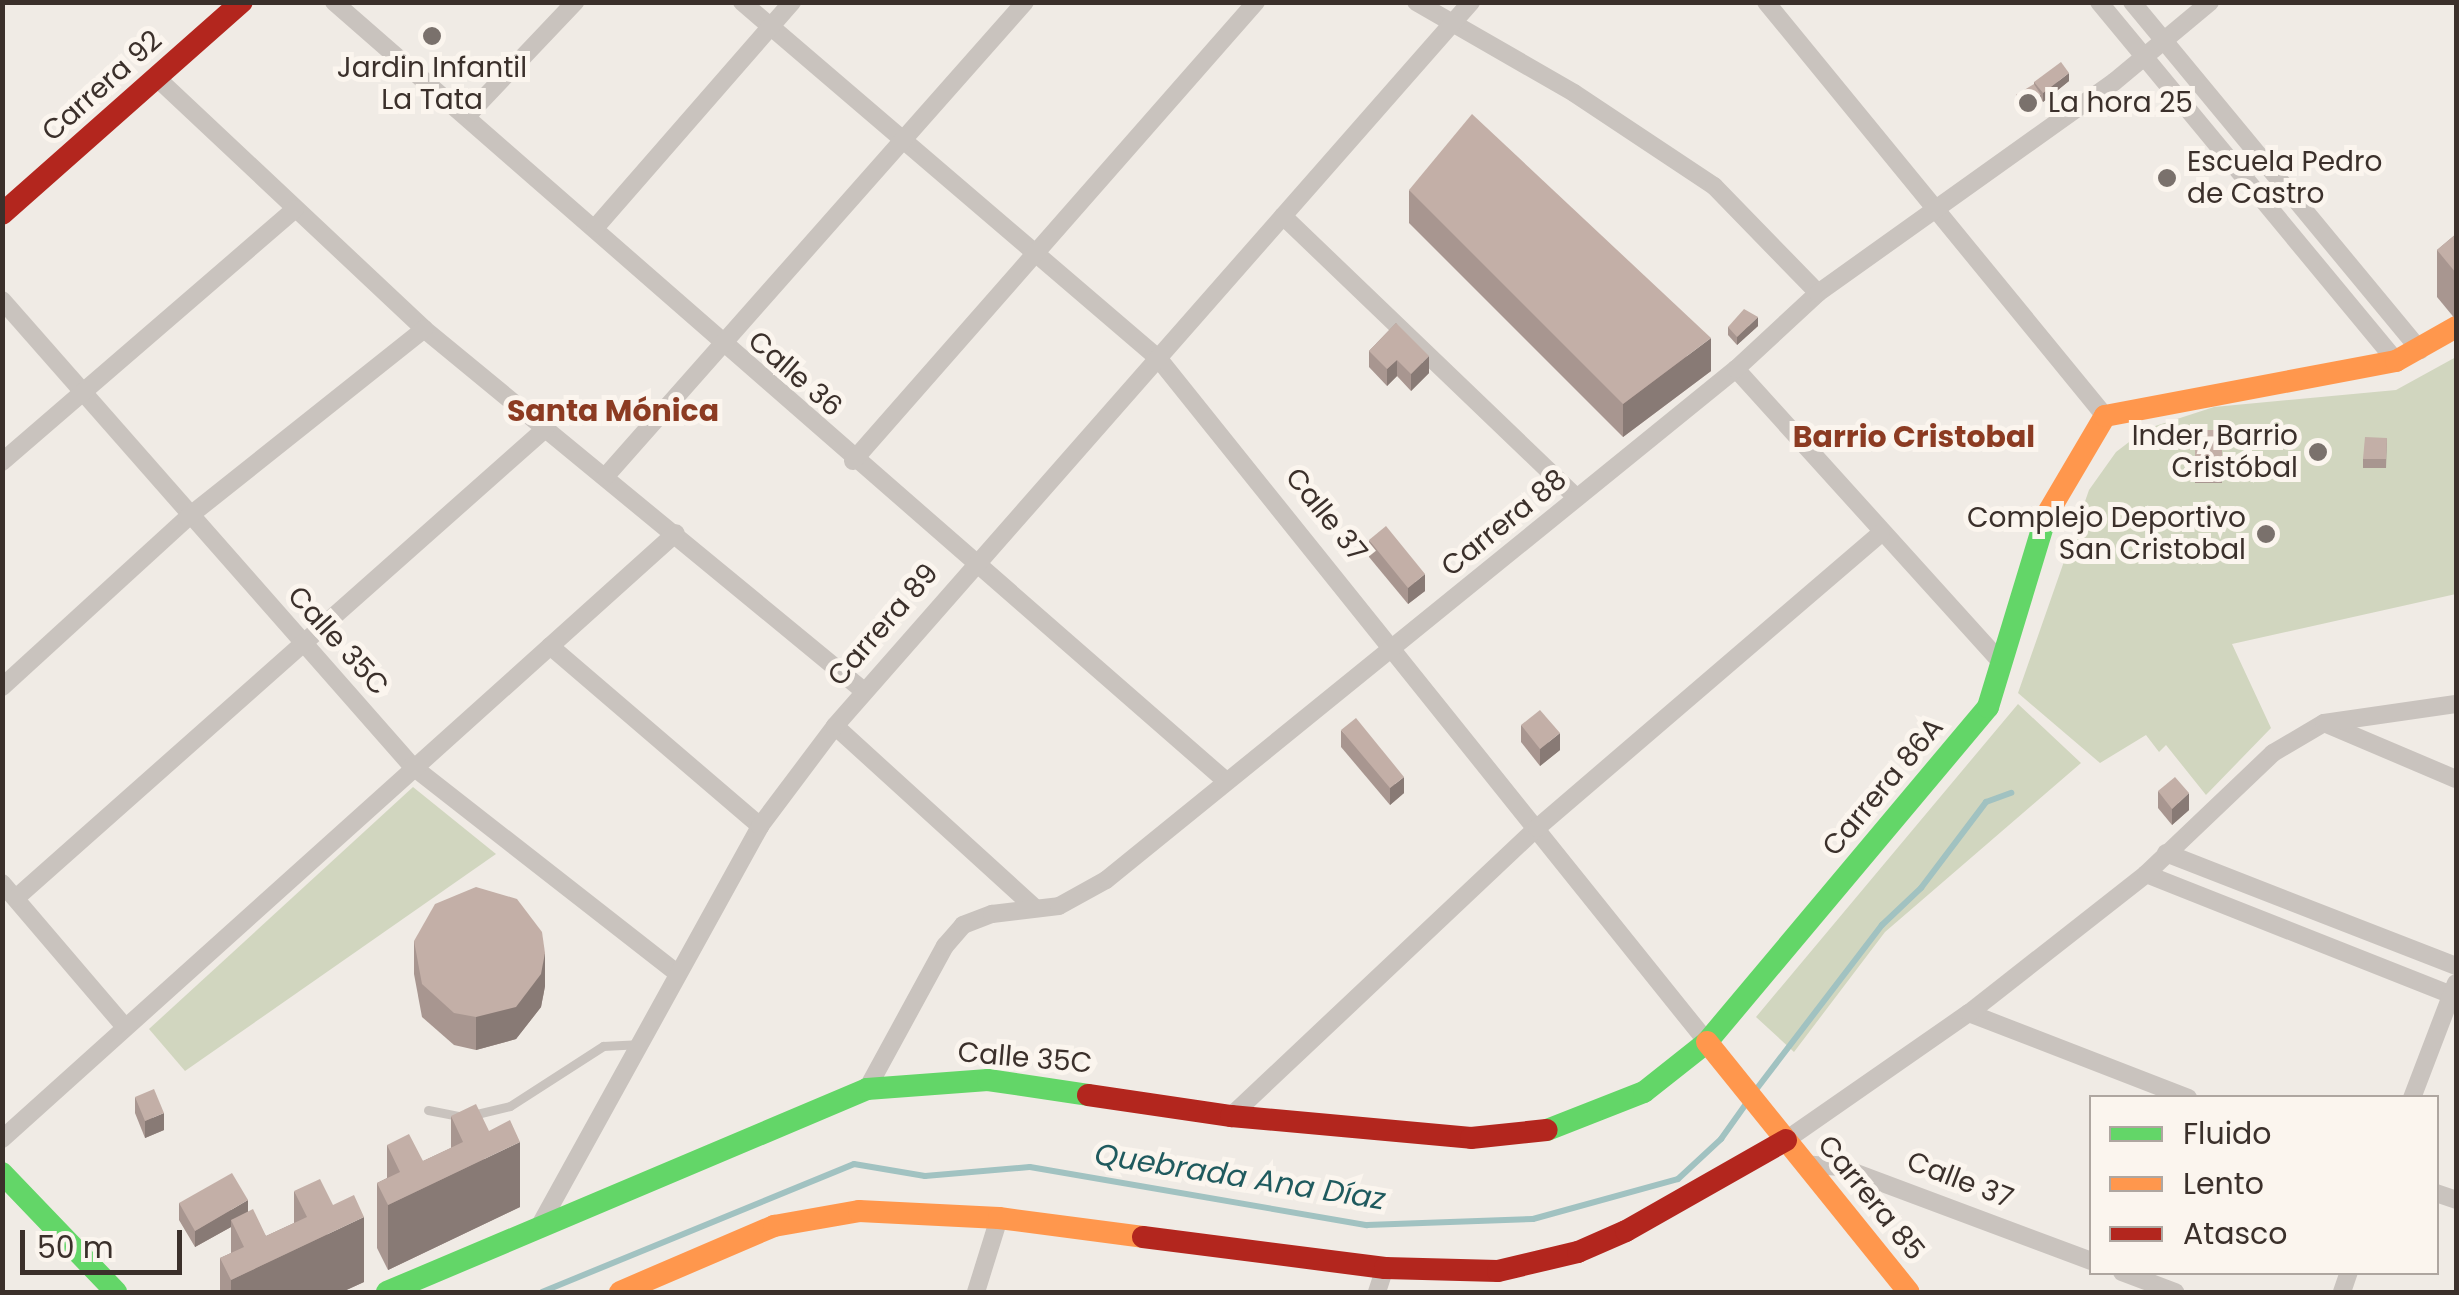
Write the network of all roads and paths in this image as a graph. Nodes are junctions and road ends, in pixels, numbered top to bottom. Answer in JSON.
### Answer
{"nodes":[{"id":1,"x":242,"y":2,"type":"edge"},
{"id":2,"x":334,"y":2,"type":"edge"},
{"id":3,"x":574,"y":2,"type":"edge"},
{"id":4,"x":742,"y":2,"type":"edge"},
{"id":5,"x":792,"y":2,"type":"edge"},
{"id":6,"x":1025,"y":2,"type":"edge"},
{"id":7,"x":1256,"y":2,"type":"edge"},
{"id":8,"x":1416,"y":2,"type":"edge"},
{"id":9,"x":1471,"y":2,"type":"edge"},
{"id":10,"x":1766,"y":2,"type":"edge"},
{"id":11,"x":2099,"y":2,"type":"edge"},
{"id":12,"x":2132,"y":2,"type":"edge"},
{"id":13,"x":2210,"y":2,"type":"edge"},
{"id":14,"x":1448,"y":20,"type":"junction"},
{"id":15,"x":768,"y":26,"type":"junction"},
{"id":16,"x":2164,"y":41,"type":"junction"},
{"id":17,"x":2144,"y":58,"type":"junction"},
{"id":18,"x":158,"y":78,"type":"junction"},
{"id":19,"x":467,"y":116,"type":"junction"},
{"id":20,"x":901,"y":139,"type":"junction"},
{"id":21,"x":295,"y":209,"type":"junction"},
{"id":22,"x":1934,"y":209,"type":"junction"},
{"id":23,"x":2,"y":214,"type":"edge"},
{"id":24,"x":1283,"y":216,"type":"junction"},
{"id":25,"x":595,"y":228,"type":"junction"},
{"id":26,"x":1040,"y":254,"type":"junction"},
{"id":27,"x":1818,"y":293,"type":"junction"},
{"id":28,"x":2,"y":300,"type":"edge"},
{"id":29,"x":2456,"y":327,"type":"edge"},
{"id":30,"x":424,"y":328,"type":"junction"},
{"id":31,"x":719,"y":345,"type":"junction"},
{"id":32,"x":2420,"y":350,"type":"junction"},
{"id":33,"x":1158,"y":358,"type":"junction"},
{"id":34,"x":2396,"y":360,"type":"junction"},
{"id":35,"x":1736,"y":369,"type":"junction"},
{"id":36,"x":82,"y":388,"type":"junction"},
{"id":37,"x":2105,"y":416,"type":"junction"},
{"id":38,"x":545,"y":430,"type":"junction"},
{"id":39,"x":853,"y":461,"type":"junction"},
{"id":40,"x":2,"y":462,"type":"edge"},
{"id":41,"x":605,"y":476,"type":"junction"},
{"id":42,"x":1577,"y":498,"type":"junction"},
{"id":43,"x":188,"y":518,"type":"junction"},
{"id":44,"x":676,"y":533,"type":"junction"},
{"id":45,"x":1881,"y":533,"type":"junction"},
{"id":46,"x":977,"y":564,"type":"junction"},
{"id":47,"x":298,"y":643,"type":"junction"},
{"id":48,"x":550,"y":646,"type":"junction"},
{"id":49,"x":1396,"y":648,"type":"junction"},
{"id":50,"x":2001,"y":662,"type":"junction"},
{"id":51,"x":2,"y":687,"type":"edge"},
{"id":52,"x":864,"y":691,"type":"junction"},
{"id":53,"x":2456,"y":704,"type":"edge"},
{"id":54,"x":2324,"y":722,"type":"junction"},
{"id":55,"x":835,"y":726,"type":"junction"},
{"id":56,"x":412,"y":766,"type":"junction"},
{"id":57,"x":2456,"y":779,"type":"edge"},
{"id":58,"x":1225,"y":780,"type":"junction"},
{"id":59,"x":760,"y":826,"type":"junction"},
{"id":60,"x":1537,"y":828,"type":"junction"},
{"id":61,"x":2166,"y":853,"type":"junction"},
{"id":62,"x":2146,"y":874,"type":"junction"},
{"id":63,"x":2,"y":883,"type":"edge"},
{"id":64,"x":16,"y":898,"type":"junction"},
{"id":65,"x":1035,"y":908,"type":"junction"},
{"id":66,"x":2456,"y":966,"type":"edge"},
{"id":67,"x":676,"y":972,"type":"junction"},
{"id":68,"x":2455,"y":992,"type":"edge"},
{"id":69,"x":1969,"y":1013,"type":"junction"},
{"id":70,"x":124,"y":1026,"type":"junction"},
{"id":71,"x":1707,"y":1042,"type":"junction"},
{"id":72,"x":637,"y":1044,"type":"junction"},
{"id":73,"x":866,"y":1088,"type":"junction"},
{"id":74,"x":2180,"y":1095,"type":"edge"},
{"id":75,"x":2413,"y":1095,"type":"edge"},
{"id":76,"x":428,"y":1110,"type":"dead end"},
{"id":77,"x":1232,"y":1116,"type":"junction"},
{"id":78,"x":1779,"y":1133,"type":"junction"},
{"id":79,"x":2,"y":1139,"type":"edge"},
{"id":80,"x":1804,"y":1164,"type":"junction"},
{"id":81,"x":2,"y":1173,"type":"edge"},
{"id":82,"x":999,"y":1218,"type":"junction"},
{"id":83,"x":540,"y":1225,"type":"junction"},
{"id":84,"x":2089,"y":1260,"type":"edge"},
{"id":85,"x":1385,"y":1268,"type":"junction"},
{"id":86,"x":2130,"y":1275,"type":"edge"},
{"id":87,"x":116,"y":1292,"type":"edge"},
{"id":88,"x":387,"y":1292,"type":"edge"},
{"id":89,"x":620,"y":1292,"type":"edge"},
{"id":90,"x":976,"y":1292,"type":"edge"},
{"id":91,"x":1377,"y":1292,"type":"edge"},
{"id":92,"x":1909,"y":1292,"type":"edge"},
{"id":93,"x":2175,"y":1292,"type":"edge"}],
"edges":[{"from":1,"to":18,"type":"street","name":"Carrera 92"},
{"from":2,"to":19,"type":"street","name":"Calle 36"},
{"from":3,"to":19,"type":"street"},
{"from":4,"to":15,"type":"street","name":"Calle 37"},
{"from":5,"to":15,"type":"street"},
{"from":6,"to":20,"type":"street"},
{"from":7,"to":26,"type":"street"},
{"from":8,"to":14,"type":"street"},
{"from":9,"to":14,"type":"street","name":"Carrera 89"},
{"from":10,"to":22,"type":"street"},
{"from":11,"to":17,"type":"street"},
{"from":12,"to":16,"type":"street"},
{"from":13,"to":16,"type":"street","name":"Carrera 88"},
{"from":14,"to":24,"type":"street","name":"Carrera 89"},
{"from":14,"to":27,"type":"street"},
{"from":15,"to":20,"type":"street","name":"Calle 37"},
{"from":15,"to":25,"type":"street"},
{"from":16,"to":17,"type":"street","name":"Carrera 88"},
{"from":16,"to":32,"type":"street"},
{"from":17,"to":22,"type":"street","name":"Carrera 88"},
{"from":17,"to":34,"type":"street"},
{"from":18,"to":21,"type":"street"},
{"from":18,"to":23,"type":"street","name":"Carrera 92"},
{"from":19,"to":25,"type":"street","name":"Calle 36"},
{"from":20,"to":26,"type":"street","name":"Calle 37"},
{"from":20,"to":31,"type":"street"},
{"from":21,"to":30,"type":"street"},
{"from":21,"to":36,"type":"street"},
{"from":22,"to":27,"type":"street","name":"Carrera 88"},
{"from":22,"to":37,"type":"street"},
{"from":24,"to":33,"type":"street","name":"Carrera 89"},
{"from":24,"to":42,"type":"street"},
{"from":25,"to":31,"type":"street","name":"Calle 36"},
{"from":26,"to":33,"type":"street","name":"Calle 37"},
{"from":26,"to":39,"type":"street"},
{"from":27,"to":35,"type":"street","name":"Carrera 88"},
{"from":28,"to":36,"type":"street","name":"Calle 35C"},
{"from":29,"to":32,"type":"street"},
{"from":30,"to":38,"type":"street"},
{"from":30,"to":43,"type":"street"},
{"from":31,"to":39,"type":"street","name":"Calle 36"},
{"from":31,"to":41,"type":"street"},
{"from":32,"to":34,"type":"street"},
{"from":33,"to":46,"type":"street","name":"Carrera 89"},
{"from":33,"to":49,"type":"street","name":"Calle 37"},
{"from":34,"to":37,"type":"street"},
{"from":35,"to":42,"type":"street","name":"Carrera 88"},
{"from":35,"to":45,"type":"street"},
{"from":36,"to":40,"type":"street"},
{"from":36,"to":43,"type":"street","name":"Calle 35C"},
{"from":37,"to":50,"type":"street","name":"Carrera 86A"},
{"from":38,"to":41,"type":"street"},
{"from":38,"to":47,"type":"street"},
{"from":39,"to":46,"type":"street","name":"Calle 36"},
{"from":41,"to":44,"type":"street"},
{"from":42,"to":49,"type":"street","name":"Carrera 88"},
{"from":43,"to":47,"type":"street","name":"Calle 35C"},
{"from":43,"to":51,"type":"street"},
{"from":44,"to":48,"type":"street"},
{"from":44,"to":52,"type":"street"},
{"from":45,"to":50,"type":"street"},
{"from":45,"to":60,"type":"street"},
{"from":46,"to":52,"type":"street","name":"Carrera 89"},
{"from":46,"to":58,"type":"street","name":"Calle 36"},
{"from":47,"to":56,"type":"street","name":"Calle 35C"},
{"from":47,"to":64,"type":"street"},
{"from":48,"to":56,"type":"street"},
{"from":48,"to":59,"type":"street"},
{"from":49,"to":58,"type":"street","name":"Carrera 88"},
{"from":49,"to":60,"type":"street","name":"Calle 37"},
{"from":50,"to":71,"type":"street","name":"Carrera 86A"},
{"from":52,"to":55,"type":"street","name":"Carrera 89"},
{"from":53,"to":54,"type":"street"},
{"from":54,"to":57,"type":"street"},
{"from":54,"to":61,"type":"street"},
{"from":55,"to":59,"type":"street","name":"Carrera 89"},
{"from":55,"to":65,"type":"street"},
{"from":56,"to":67,"type":"street","name":"Calle 35C"},
{"from":56,"to":70,"type":"street"},
{"from":58,"to":65,"type":"street","name":"Carrera 88"},
{"from":59,"to":67,"type":"street","name":"Carrera 89"},
{"from":60,"to":71,"type":"street","name":"Calle 37"},
{"from":60,"to":77,"type":"street"},
{"from":61,"to":62,"type":"street"},
{"from":61,"to":66,"type":"street"},
{"from":62,"to":68,"type":"street"},
{"from":62,"to":69,"type":"street"},
{"from":63,"to":64,"type":"street"},
{"from":64,"to":70,"type":"street"},
{"from":65,"to":73,"type":"street","name":"Carrera 88"},
{"from":67,"to":72,"type":"street","name":"Carrera 89"},
{"from":68,"to":75,"type":"street"},
{"from":69,"to":74,"type":"street"},
{"from":69,"to":78,"type":"street"},
{"from":70,"to":79,"type":"street"},
{"from":71,"to":77,"type":"street","name":"Carrera 86A"},
{"from":71,"to":78,"type":"street","name":"Calle 37"},
{"from":72,"to":76,"type":"lane"},
{"from":72,"to":83,"type":"street","name":"Carrera 89"},
{"from":73,"to":77,"type":"street","name":"Calle 35C"},
{"from":73,"to":83,"type":"street","name":"Calle 35C"},
{"from":78,"to":80,"type":"street","name":"Carrera 85"},
{"from":78,"to":85,"type":"street"},
{"from":80,"to":84,"type":"street","name":"Calle 37"},
{"from":80,"to":92,"type":"street","name":"Carrera 85"},
{"from":81,"to":87,"type":"street"},
{"from":82,"to":85,"type":"street"},
{"from":82,"to":89,"type":"street"},
{"from":82,"to":90,"type":"street"},
{"from":83,"to":88,"type":"street"},
{"from":85,"to":91,"type":"street"},
{"from":86,"to":93,"type":"street"}]}
